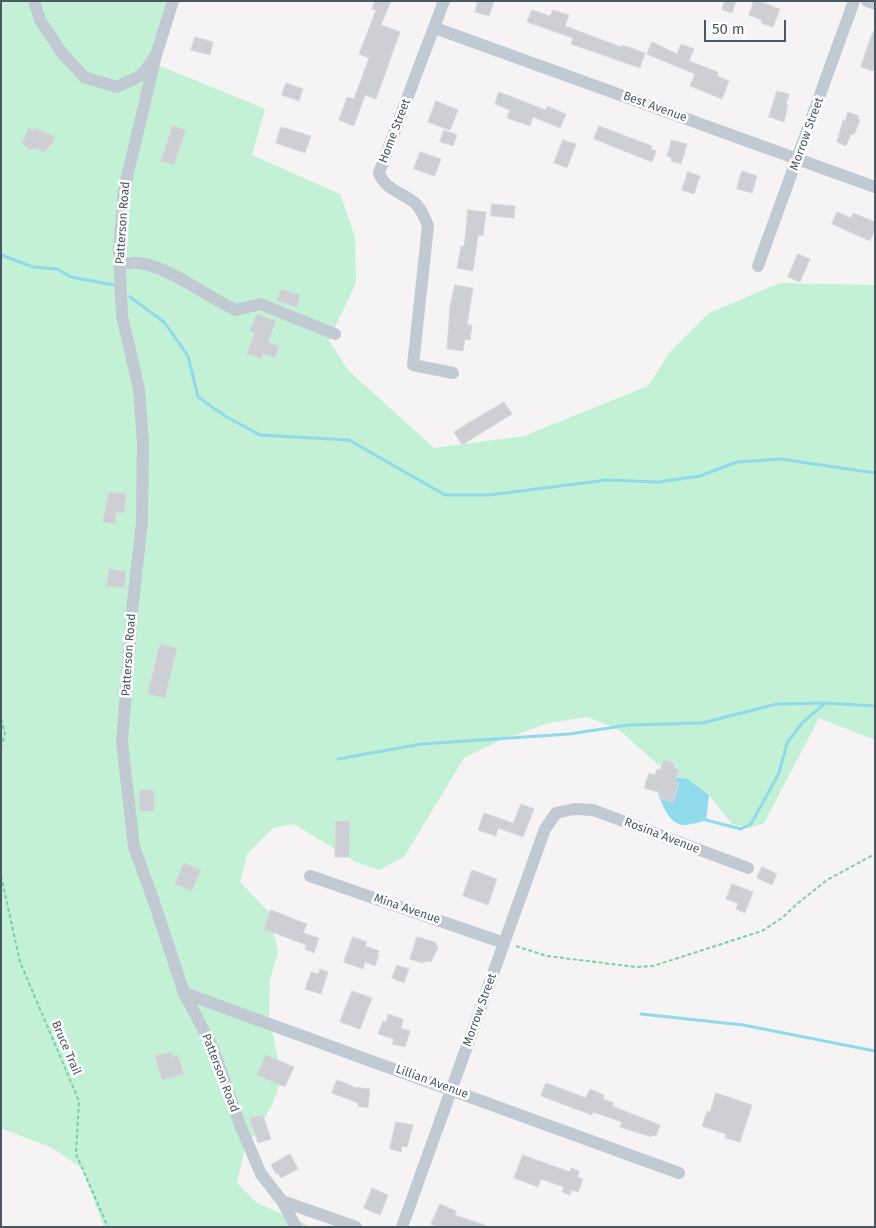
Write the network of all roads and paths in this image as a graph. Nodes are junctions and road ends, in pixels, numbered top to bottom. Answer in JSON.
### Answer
{"nodes":[{"id":1,"x":34,"y":1,"type":"edge"},
{"id":2,"x":173,"y":1,"type":"edge"},
{"id":3,"x":444,"y":1,"type":"edge"},
{"id":4,"x":854,"y":1,"type":"edge"},
{"id":5,"x":867,"y":1,"type":"edge"},
{"id":6,"x":875,"y":4,"type":"edge"},
{"id":7,"x":435,"y":28,"type":"junction"},
{"id":8,"x":156,"y":55,"type":"junction"},
{"id":9,"x":798,"y":159,"type":"junction"},
{"id":10,"x":875,"y":187,"type":"edge"},
{"id":11,"x":120,"y":264,"type":"junction"},
{"id":12,"x":758,"y":266,"type":"dead end"},
{"id":13,"x":335,"y":334,"type":"dead end"},
{"id":14,"x":453,"y":373,"type":"dead end"},
{"id":15,"x":1,"y":719,"type":"edge"},
{"id":16,"x":1,"y":747,"type":"edge"},
{"id":17,"x":574,"y":809,"type":"joint"},
{"id":18,"x":875,"y":854,"type":"edge"},
{"id":19,"x":748,"y":868,"type":"dead end"},
{"id":20,"x":1,"y":876,"type":"edge"},
{"id":21,"x":310,"y":876,"type":"dead end"},
{"id":22,"x":504,"y":943,"type":"junction"},
{"id":23,"x":184,"y":993,"type":"junction"},
{"id":24,"x":451,"y":1089,"type":"junction"},
{"id":25,"x":679,"y":1173,"type":"dead end"},
{"id":26,"x":282,"y":1202,"type":"junction"},
{"id":27,"x":108,"y":1227,"type":"edge"},
{"id":28,"x":296,"y":1227,"type":"edge"},
{"id":29,"x":356,"y":1227,"type":"edge"},
{"id":30,"x":402,"y":1227,"type":"edge"}],
"edges":[{"from":1,"to":8,"type":"street"},
{"from":2,"to":8,"type":"street"},
{"from":3,"to":7,"type":"street","name":"Home Street"},
{"from":4,"to":9,"type":"street","name":"Morrow Street"},
{"from":5,"to":6,"type":"street"},
{"from":7,"to":9,"type":"street","name":"Best Avenue"},
{"from":7,"to":14,"type":"street","name":"Home Street"},
{"from":8,"to":11,"type":"street","name":"Patterson Road"},
{"from":9,"to":10,"type":"street","name":"Best Avenue"},
{"from":9,"to":12,"type":"street","name":"Morrow Street"},
{"from":11,"to":13,"type":"street"},
{"from":11,"to":23,"type":"street","name":"Patterson Road"},
{"from":15,"to":16,"type":"path"},
{"from":17,"to":19,"type":"street","name":"Rosina Avenue"},
{"from":17,"to":22,"type":"street","name":"Morrow Street"},
{"from":18,"to":22,"type":"path"},
{"from":20,"to":27,"type":"path","name":"Bruce Trail"},
{"from":21,"to":22,"type":"street","name":"Mina Avenue"},
{"from":22,"to":24,"type":"street","name":"Morrow Street"},
{"from":23,"to":24,"type":"street","name":"Lillian Avenue"},
{"from":23,"to":26,"type":"street","name":"Patterson Road"},
{"from":24,"to":25,"type":"street","name":"Lillian Avenue"},
{"from":24,"to":30,"type":"street","name":"Morrow Street"},
{"from":26,"to":28,"type":"street","name":"Patterson Road"},
{"from":26,"to":29,"type":"street"}]}
